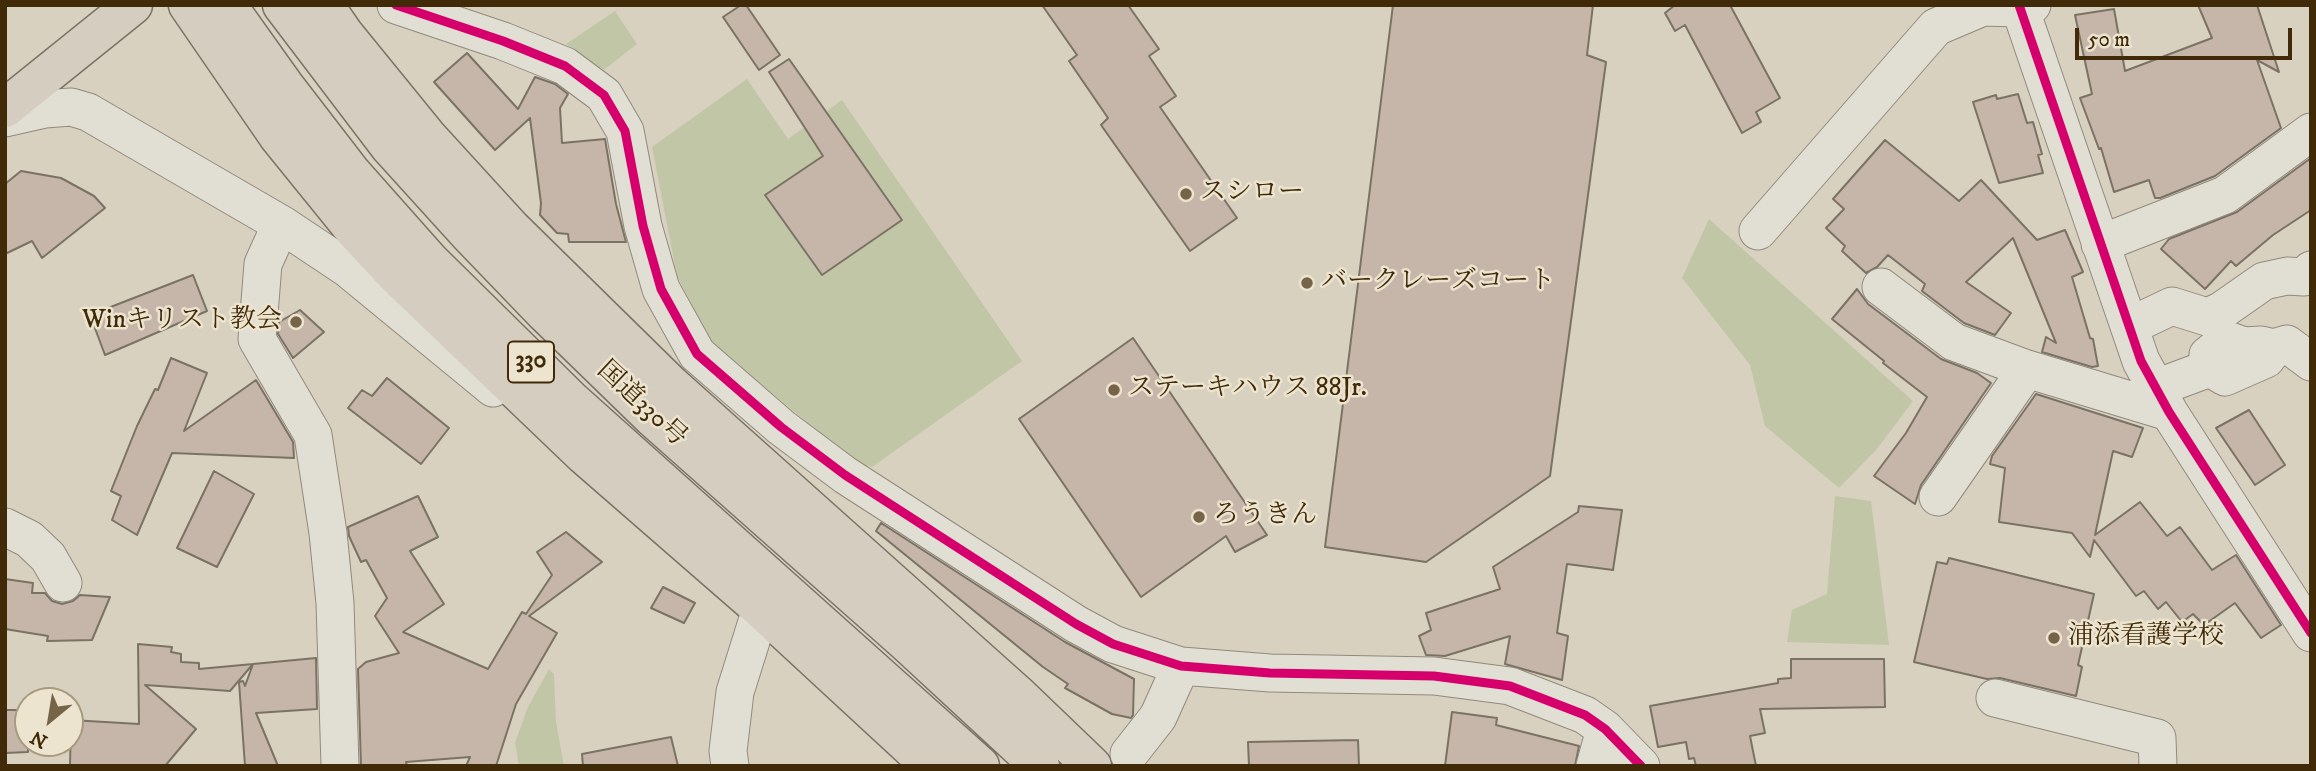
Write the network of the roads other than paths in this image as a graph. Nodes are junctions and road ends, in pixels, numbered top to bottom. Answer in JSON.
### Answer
{"nodes":[{"id":1,"x":133,"y":5,"type":"edge"},
{"id":2,"x":188,"y":5,"type":"edge"},
{"id":3,"x":227,"y":5,"type":"edge"},
{"id":4,"x":282,"y":5,"type":"edge"},
{"id":5,"x":324,"y":5,"type":"edge"},
{"id":6,"x":397,"y":5,"type":"edge"},
{"id":7,"x":2023,"y":6,"type":"edge"},
{"id":8,"x":5,"y":108,"type":"edge"},
{"id":9,"x":5,"y":118,"type":"edge"},
{"id":10,"x":2311,"y":132,"type":"edge"},
{"id":11,"x":281,"y":224,"type":"junction"},
{"id":12,"x":1758,"y":231,"type":"dead end"},
{"id":13,"x":2100,"y":244,"type":"junction"},
{"id":14,"x":2311,"y":270,"type":"edge"},
{"id":15,"x":1881,"y":287,"type":"dead end"},
{"id":16,"x":2130,"y":326,"type":"junction"},
{"id":17,"x":2311,"y":362,"type":"edge"},
{"id":18,"x":2027,"y":369,"type":"junction"},
{"id":19,"x":2162,"y":400,"type":"junction"},
{"id":20,"x":583,"y":455,"type":"junction"},
{"id":21,"x":1938,"y":497,"type":"dead end"},
{"id":22,"x":5,"y":527,"type":"edge"},
{"id":23,"x":63,"y":583,"type":"dead end"},
{"id":24,"x":761,"y":609,"type":"junction"},
{"id":25,"x":2311,"y":633,"type":"edge"},
{"id":26,"x":1181,"y":666,"type":"junction"},
{"id":27,"x":1995,"y":698,"type":"dead end"},
{"id":28,"x":1605,"y":729,"type":"junction"},
{"id":29,"x":1129,"y":754,"type":"dead end"},
{"id":30,"x":340,"y":766,"type":"edge"},
{"id":31,"x":730,"y":766,"type":"edge"},
{"id":32,"x":930,"y":766,"type":"edge"},
{"id":33,"x":980,"y":766,"type":"edge"},
{"id":34,"x":1040,"y":766,"type":"edge"},
{"id":35,"x":1091,"y":766,"type":"edge"},
{"id":36,"x":1595,"y":766,"type":"edge"},
{"id":37,"x":1641,"y":766,"type":"edge"},
{"id":38,"x":2158,"y":766,"type":"edge"}],
"edges":[{"from":1,"to":8,"type":"main road"},
{"from":2,"to":20,"type":"main road"},
{"from":3,"to":33,"type":"main road","name":"国道330号","number":"330"},
{"from":4,"to":34,"type":"main road","name":"国道330号","number":"330"},
{"from":5,"to":35,"type":"main road"},
{"from":6,"to":26,"type":"street"},
{"from":7,"to":12,"type":"street"},
{"from":7,"to":13,"type":"street"},
{"from":9,"to":11,"type":"street"},
{"from":10,"to":13,"type":"street"},
{"from":11,"to":20,"type":"street"},
{"from":11,"to":30,"type":"street"},
{"from":13,"to":16,"type":"street"},
{"from":14,"to":16,"type":"street"},
{"from":15,"to":18,"type":"street"},
{"from":16,"to":19,"type":"street"},
{"from":17,"to":19,"type":"street"},
{"from":18,"to":19,"type":"street"},
{"from":18,"to":21,"type":"street"},
{"from":19,"to":25,"type":"street"},
{"from":20,"to":24,"type":"main road"},
{"from":22,"to":23,"type":"street"},
{"from":24,"to":31,"type":"street"},
{"from":24,"to":32,"type":"main road"},
{"from":26,"to":28,"type":"street"},
{"from":26,"to":29,"type":"street"},
{"from":27,"to":38,"type":"street"},
{"from":28,"to":36,"type":"street"},
{"from":28,"to":37,"type":"street"}]}
